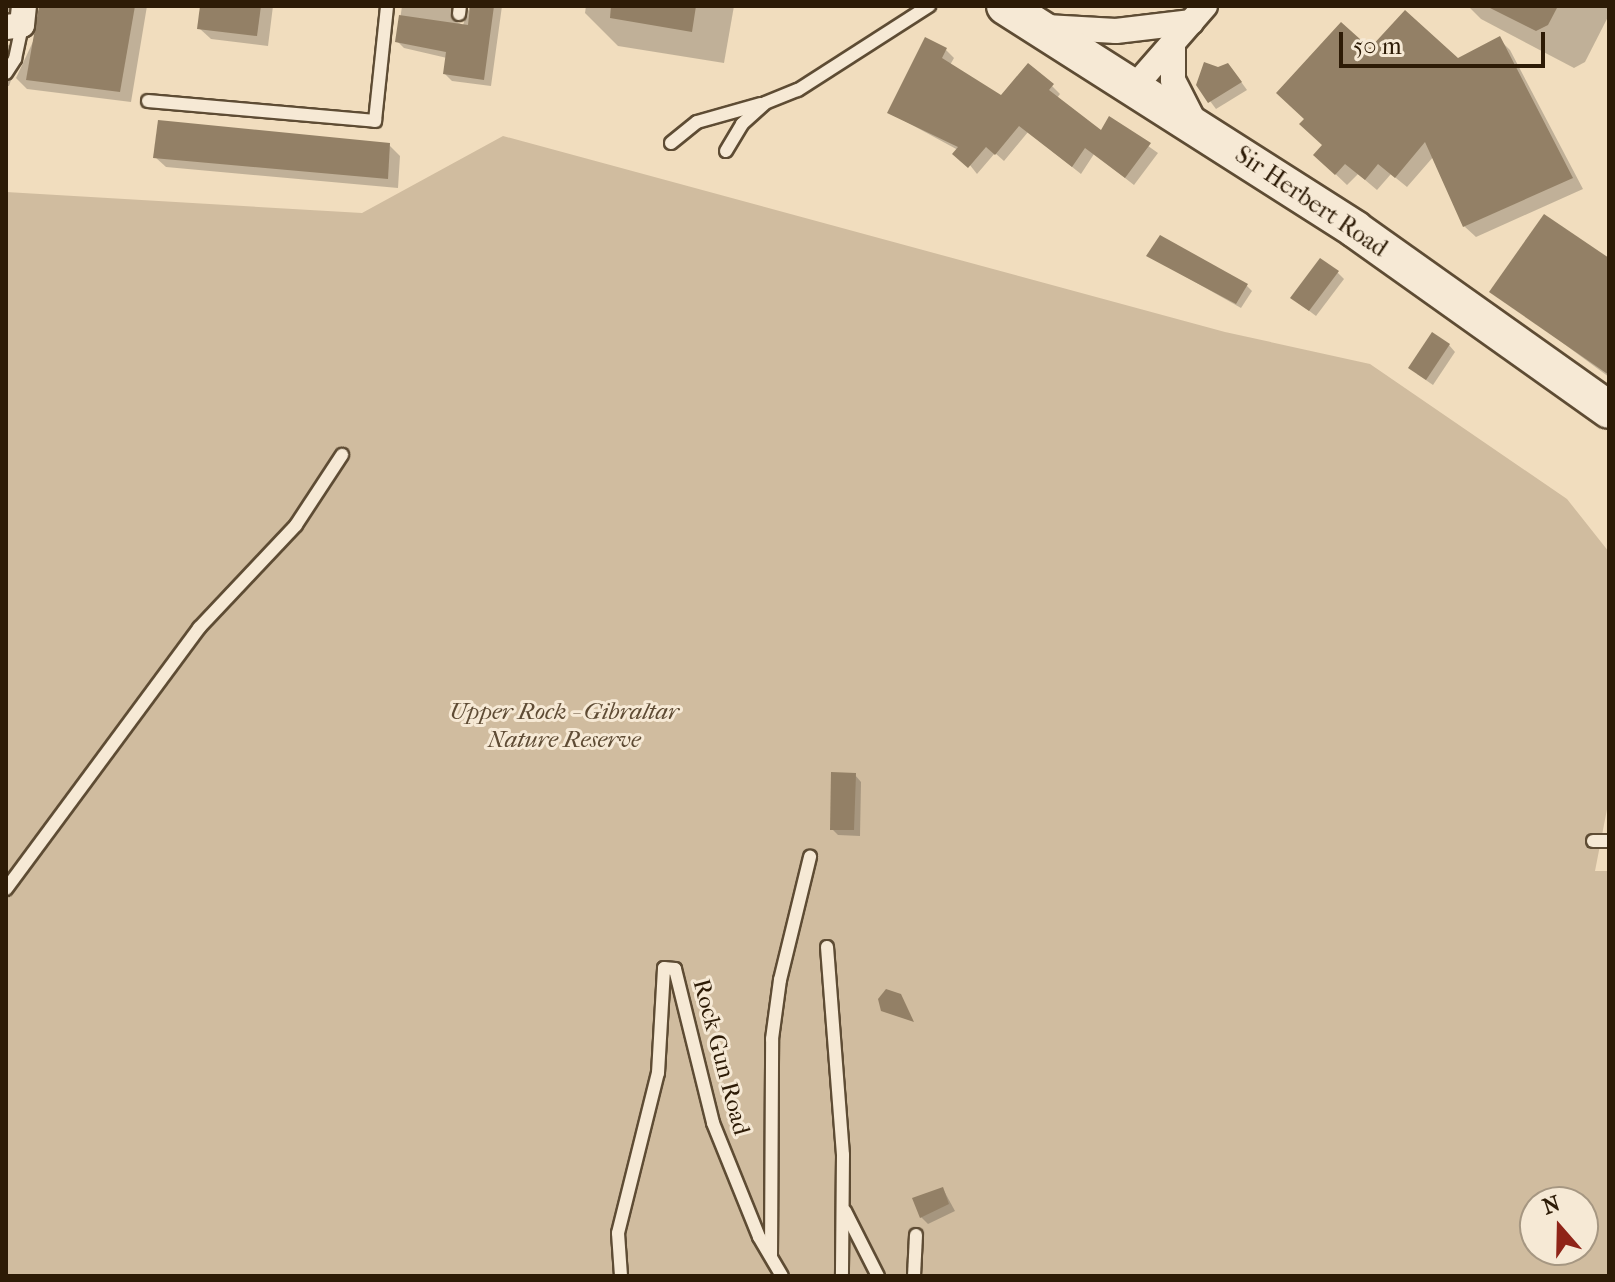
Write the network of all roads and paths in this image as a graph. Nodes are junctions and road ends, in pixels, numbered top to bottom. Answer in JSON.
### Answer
{"nodes":[{"id":1,"x":387,"y":6,"type":"edge"},
{"id":2,"x":929,"y":6,"type":"edge"},
{"id":3,"x":1005,"y":6,"type":"edge"},
{"id":4,"x":1200,"y":10,"type":"edge"},
{"id":5,"x":17,"y":19,"type":"edge"},
{"id":6,"x":1037,"y":25,"type":"junction"},
{"id":7,"x":1173,"y":42,"type":"junction"},
{"id":8,"x":6,"y":73,"type":"edge"},
{"id":9,"x":1136,"y":85,"type":"junction"},
{"id":10,"x":148,"y":101,"type":"dead end"},
{"id":11,"x":765,"y":103,"type":"junction"},
{"id":12,"x":1197,"y":127,"type":"junction"},
{"id":13,"x":671,"y":143,"type":"dead end"},
{"id":14,"x":726,"y":151,"type":"dead end"},
{"id":15,"x":1609,"y":410,"type":"edge"},
{"id":16,"x":342,"y":455,"type":"dead end"},
{"id":17,"x":1593,"y":841,"type":"dead end"},
{"id":18,"x":1609,"y":841,"type":"edge"},
{"id":19,"x":810,"y":857,"type":"dead end"},
{"id":20,"x":6,"y":889,"type":"edge"},
{"id":21,"x":827,"y":947,"type":"dead end"},
{"id":22,"x":844,"y":1208,"type":"junction"},
{"id":23,"x":916,"y":1235,"type":"dead end"},
{"id":24,"x":771,"y":1256,"type":"junction"},
{"id":25,"x":621,"y":1276,"type":"edge"},
{"id":26,"x":782,"y":1276,"type":"edge"},
{"id":27,"x":842,"y":1276,"type":"edge"},
{"id":28,"x":878,"y":1276,"type":"edge"},
{"id":29,"x":914,"y":1276,"type":"edge"}],
"edges":[{"from":1,"to":10,"type":"lane"},
{"from":2,"to":11,"type":"lane"},
{"from":3,"to":6,"type":"main road","name":"Sir Herbert Road"},
{"from":4,"to":6,"type":"street"},
{"from":4,"to":7,"type":"street"},
{"from":5,"to":8,"type":"lane"},
{"from":6,"to":9,"type":"main road","name":"Sir Herbert Road"},
{"from":7,"to":9,"type":"street"},
{"from":7,"to":12,"type":"street"},
{"from":9,"to":12,"type":"main road","name":"Sir Herbert Road"},
{"from":11,"to":13,"type":"lane"},
{"from":11,"to":14,"type":"lane"},
{"from":12,"to":15,"type":"main road","name":"Sir Herbert Road"},
{"from":16,"to":20,"type":"lane"},
{"from":17,"to":18,"type":"lane"},
{"from":19,"to":24,"type":"lane"},
{"from":21,"to":22,"type":"lane"},
{"from":22,"to":27,"type":"lane"},
{"from":22,"to":28,"type":"lane"},
{"from":23,"to":29,"type":"lane"},
{"from":24,"to":25,"type":"lane","name":"Rock Gun Road"},
{"from":24,"to":26,"type":"lane","name":"Rock Gun Road"}]}
